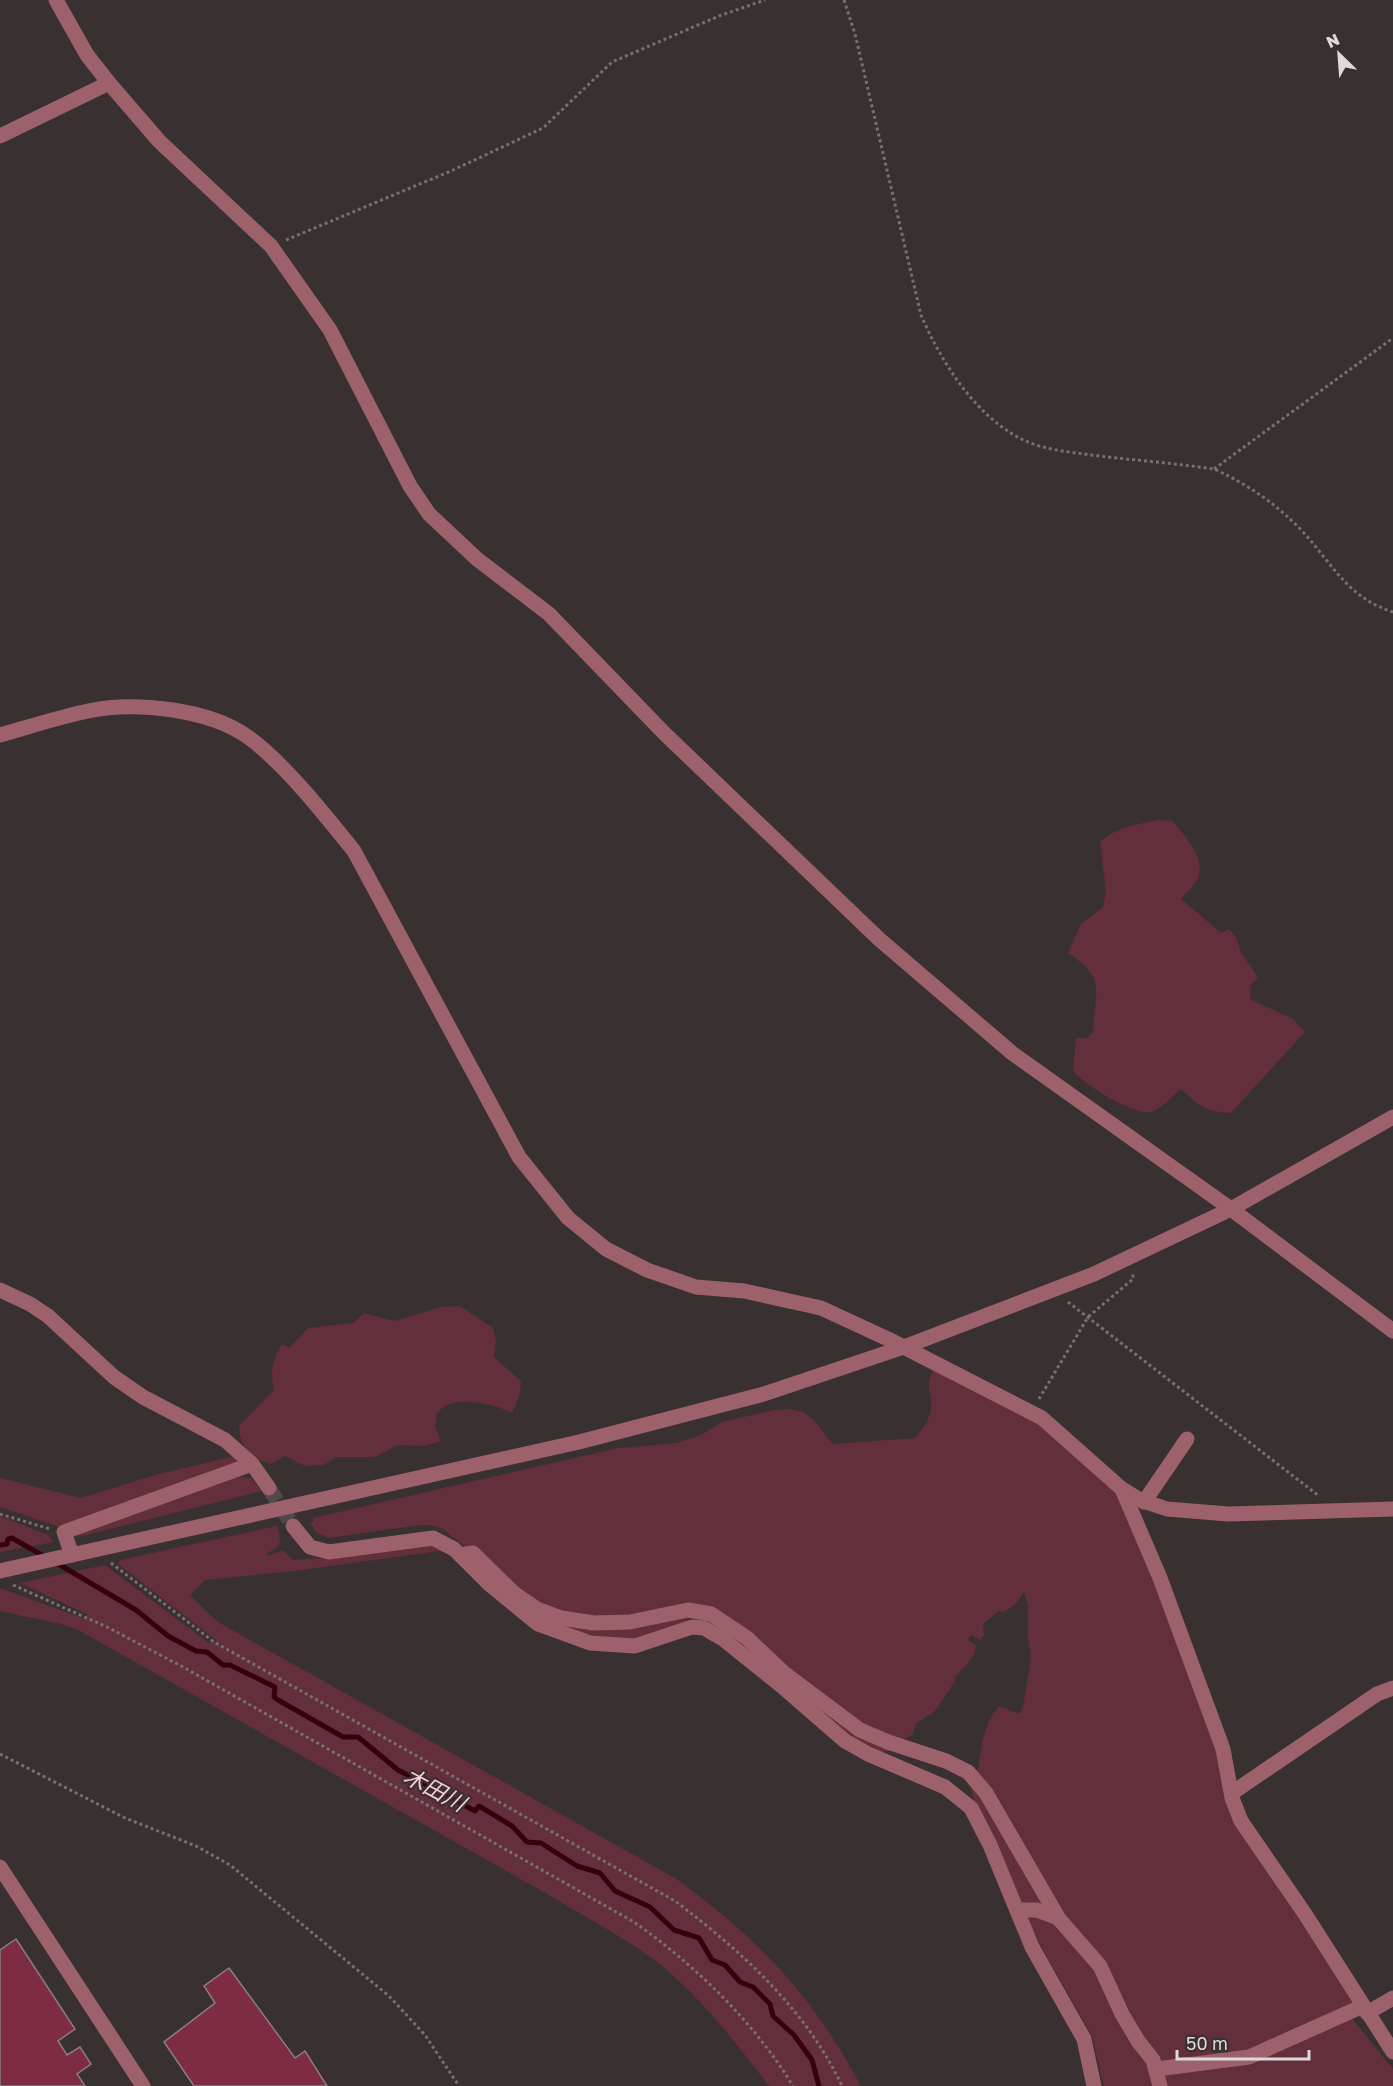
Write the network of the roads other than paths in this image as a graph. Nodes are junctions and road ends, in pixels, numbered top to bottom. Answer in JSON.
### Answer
{"nodes":[{"id":1,"x":56,"y":0,"type":"edge"},
{"id":2,"x":109,"y":83,"type":"junction"},
{"id":3,"x":0,"y":136,"type":"edge"},
{"id":4,"x":0,"y":735,"type":"edge"},
{"id":5,"x":1393,"y":1117,"type":"edge"},
{"id":6,"x":1231,"y":1209,"type":"junction"},
{"id":7,"x":0,"y":1290,"type":"edge"},
{"id":8,"x":1393,"y":1331,"type":"edge"},
{"id":9,"x":904,"y":1347,"type":"junction"},
{"id":10,"x":1187,"y":1439,"type":"dead end"},
{"id":11,"x":252,"y":1464,"type":"junction"},
{"id":12,"x":269,"y":1488,"type":"tunnel mouth"},
{"id":13,"x":1122,"y":1489,"type":"junction"},
{"id":14,"x":1144,"y":1502,"type":"junction"},
{"id":15,"x":1393,"y":1509,"type":"edge"},
{"id":16,"x":293,"y":1526,"type":"tunnel mouth"},
{"id":17,"x":72,"y":1555,"type":"junction"},
{"id":18,"x":460,"y":1555,"type":"junction"},
{"id":19,"x":3,"y":1570,"type":"edge"},
{"id":20,"x":1393,"y":1688,"type":"edge"},
{"id":21,"x":1232,"y":1793,"type":"junction"},
{"id":22,"x":0,"y":1868,"type":"edge"},
{"id":23,"x":1017,"y":1910,"type":"junction"},
{"id":24,"x":1058,"y":1918,"type":"junction"},
{"id":25,"x":1393,"y":1998,"type":"edge"},
{"id":26,"x":1365,"y":2009,"type":"junction"},
{"id":27,"x":1393,"y":2052,"type":"edge"},
{"id":28,"x":1157,"y":2069,"type":"junction"},
{"id":29,"x":143,"y":2086,"type":"edge"},
{"id":30,"x":1094,"y":2086,"type":"edge"},
{"id":31,"x":1160,"y":2086,"type":"edge"}],
"edges":[{"from":1,"to":2,"type":"street"},
{"from":2,"to":3,"type":"street"},
{"from":2,"to":6,"type":"street"},
{"from":4,"to":9,"type":"street"},
{"from":5,"to":6,"type":"street"},
{"from":6,"to":8,"type":"street"},
{"from":6,"to":9,"type":"street"},
{"from":7,"to":11,"type":"street"},
{"from":9,"to":13,"type":"street"},
{"from":9,"to":17,"type":"street"},
{"from":10,"to":14,"type":"street"},
{"from":11,"to":12,"type":"street"},
{"from":11,"to":17,"type":"street"},
{"from":13,"to":14,"type":"street"},
{"from":13,"to":21,"type":"street"},
{"from":14,"to":15,"type":"street"},
{"from":16,"to":18,"type":"street"},
{"from":17,"to":19,"type":"street"},
{"from":18,"to":23,"type":"street"},
{"from":18,"to":24,"type":"street"},
{"from":20,"to":21,"type":"street"},
{"from":21,"to":26,"type":"street"},
{"from":22,"to":29,"type":"street"},
{"from":23,"to":24,"type":"street"},
{"from":23,"to":30,"type":"street"},
{"from":24,"to":28,"type":"street"},
{"from":25,"to":26,"type":"street"},
{"from":26,"to":27,"type":"street"},
{"from":26,"to":28,"type":"street"},
{"from":28,"to":31,"type":"street"}]}
